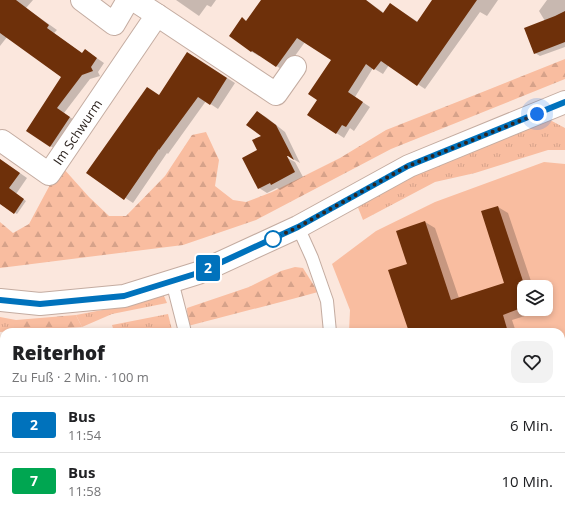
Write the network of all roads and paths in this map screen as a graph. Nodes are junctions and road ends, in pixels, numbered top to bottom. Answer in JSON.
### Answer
{"nodes":[{"id":1,"x":82,"y":0,"type":"edge"},
{"id":2,"x":128,"y":0,"type":"edge"},
{"id":3,"x":134,"y":0,"type":"edge"},
{"id":4,"x":157,"y":15,"type":"junction"},
{"id":5,"x":114,"y":24,"type":"junction"},
{"id":6,"x":139,"y":43,"type":"junction"},
{"id":7,"x":295,"y":67,"type":"dead end"},
{"id":8,"x":565,"y":102,"type":"edge"},
{"id":9,"x":2,"y":141,"type":"dead end"},
{"id":10,"x":298,"y":227,"type":"junction"},
{"id":11,"x":172,"y":281,"type":"junction"},
{"id":12,"x":0,"y":300,"type":"edge"},
{"id":13,"x":184,"y":328,"type":"edge"},
{"id":14,"x":330,"y":328,"type":"edge"}],
"edges":[{"from":1,"to":5,"type":"street"},
{"from":2,"to":5,"type":"street"},
{"from":3,"to":4,"type":"street"},
{"from":4,"to":6,"type":"street","name":"Im Schwurm"},
{"from":4,"to":7,"type":"street"},
{"from":5,"to":6,"type":"street"},
{"from":6,"to":9,"type":"street","name":"Im Schwurm"},
{"from":8,"to":10,"type":"street"},
{"from":10,"to":11,"type":"street"},
{"from":10,"to":14,"type":"lane"},
{"from":11,"to":12,"type":"street"},
{"from":11,"to":13,"type":"lane"}]}
